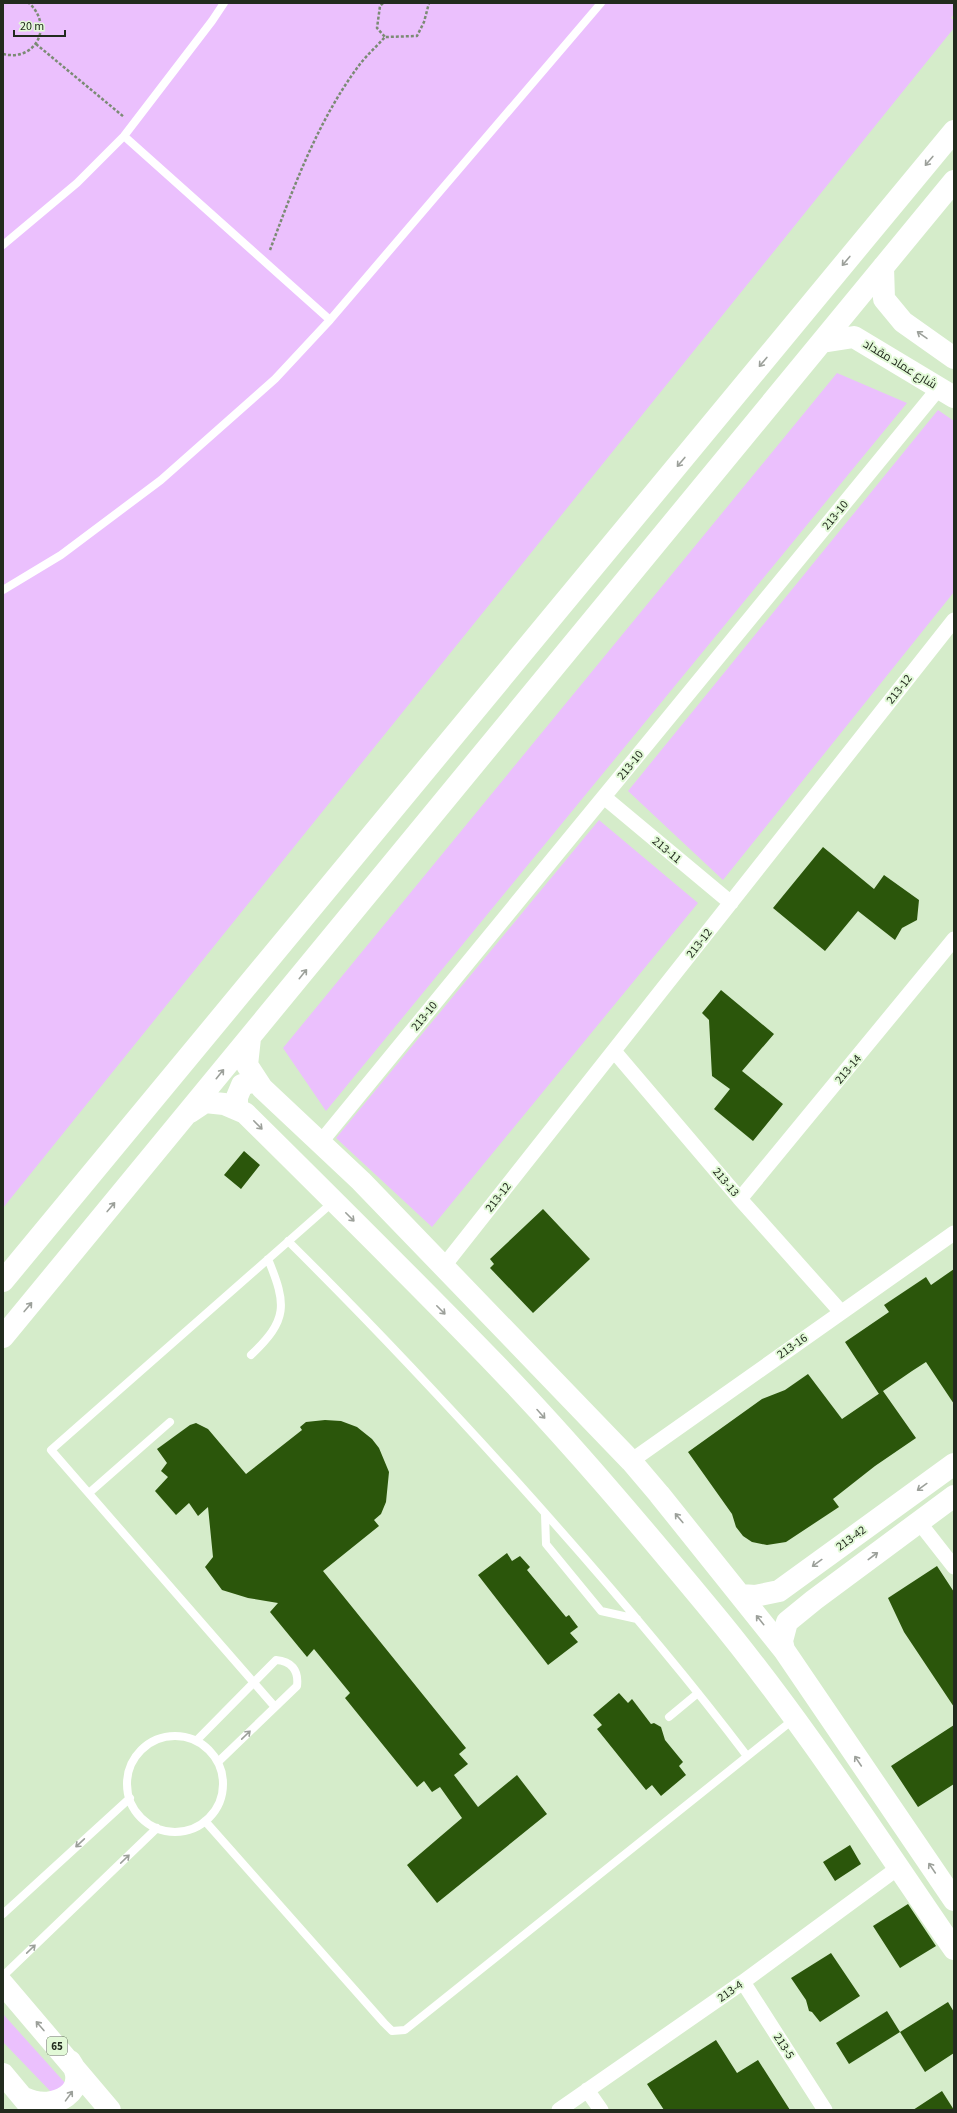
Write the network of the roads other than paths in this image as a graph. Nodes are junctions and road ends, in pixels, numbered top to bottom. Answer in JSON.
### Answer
{"nodes":[{"id":1,"x":224,"y":3,"type":"edge"},
{"id":2,"x":601,"y":3,"type":"edge"},
{"id":3,"x":954,"y":131,"type":"edge"},
{"id":4,"x":124,"y":136,"type":"junction"},
{"id":5,"x":954,"y":181,"type":"edge"},
{"id":6,"x":3,"y":245,"type":"edge"},
{"id":7,"x":883,"y":267,"type":"junction"},
{"id":8,"x":330,"y":320,"type":"junction"},
{"id":9,"x":822,"y":342,"type":"junction"},
{"id":10,"x":954,"y":358,"type":"edge"},
{"id":11,"x":947,"y":393,"type":"edge"},
{"id":12,"x":3,"y":590,"type":"edge"},
{"id":13,"x":954,"y":620,"type":"edge"},
{"id":14,"x":604,"y":797,"type":"junction"},
{"id":15,"x":731,"y":903,"type":"junction"},
{"id":16,"x":954,"y":939,"type":"edge"},
{"id":17,"x":250,"y":1038,"type":"junction"},
{"id":18,"x":614,"y":1051,"type":"junction"},
{"id":19,"x":258,"y":1083,"type":"junction"},
{"id":20,"x":237,"y":1108,"type":"junction"},
{"id":21,"x":188,"y":1114,"type":"junction"},
{"id":22,"x":320,"y":1143,"type":"junction"},
{"id":23,"x":740,"y":1199,"type":"junction"},
{"id":24,"x":334,"y":1201,"type":"junction"},
{"id":25,"x":954,"y":1233,"type":"edge"},
{"id":26,"x":288,"y":1241,"type":"junction"},
{"id":27,"x":268,"y":1259,"type":"junction"},
{"id":28,"x":443,"y":1267,"type":"junction"},
{"id":29,"x":3,"y":1281,"type":"edge"},
{"id":30,"x":841,"y":1312,"type":"junction"},
{"id":31,"x":3,"y":1337,"type":"edge"},
{"id":32,"x":251,"y":1355,"type":"dead end"},
{"id":33,"x":545,"y":1373,"type":"junction"},
{"id":34,"x":524,"y":1395,"type":"junction"},
{"id":35,"x":170,"y":1422,"type":"dead end"},
{"id":36,"x":631,"y":1461,"type":"junction"},
{"id":37,"x":954,"y":1464,"type":"edge"},
{"id":38,"x":89,"y":1493,"type":"junction"},
{"id":39,"x":954,"y":1496,"type":"edge"},
{"id":40,"x":545,"y":1514,"type":"junction"},
{"id":41,"x":918,"y":1521,"type":"junction"},
{"id":42,"x":954,"y":1567,"type":"edge"},
{"id":43,"x":741,"y":1595,"type":"junction"},
{"id":44,"x":636,"y":1619,"type":"junction"},
{"id":45,"x":784,"y":1650,"type":"junction"},
{"id":46,"x":254,"y":1682,"type":"junction"},
{"id":47,"x":698,"y":1693,"type":"junction"},
{"id":48,"x":275,"y":1707,"type":"junction"},
{"id":49,"x":669,"y":1717,"type":"dead end"},
{"id":50,"x":794,"y":1719,"type":"junction"},
{"id":51,"x":196,"y":1741,"type":"junction"},
{"id":52,"x":747,"y":1756,"type":"junction"},
{"id":53,"x":218,"y":1762,"type":"junction"},
{"id":54,"x":130,"y":1798,"type":"junction"},
{"id":55,"x":206,"y":1821,"type":"junction"},
{"id":56,"x":157,"y":1828,"type":"junction"},
{"id":57,"x":898,"y":1868,"type":"junction"},
{"id":58,"x":954,"y":1900,"type":"edge"},
{"id":59,"x":3,"y":1914,"type":"edge"},
{"id":60,"x":954,"y":1950,"type":"edge"},
{"id":61,"x":3,"y":1976,"type":"edge"},
{"id":62,"x":743,"y":1982,"type":"junction"},
{"id":63,"x":3,"y":1984,"type":"edge"},
{"id":64,"x":67,"y":2058,"type":"junction"},
{"id":65,"x":3,"y":2074,"type":"edge"},
{"id":66,"x":587,"y":2090,"type":"junction"},
{"id":67,"x":28,"y":2104,"type":"edge"},
{"id":68,"x":110,"y":2110,"type":"edge"},
{"id":69,"x":559,"y":2110,"type":"edge"},
{"id":70,"x":600,"y":2110,"type":"edge"},
{"id":71,"x":825,"y":2110,"type":"edge"}],
"edges":[{"from":1,"to":4,"type":"lane"},
{"from":2,"to":8,"type":"lane"},
{"from":3,"to":29,"type":"main road","one_way":true},
{"from":4,"to":6,"type":"lane"},
{"from":4,"to":8,"type":"lane"},
{"from":5,"to":7,"type":"main road"},
{"from":7,"to":9,"type":"main road"},
{"from":10,"to":7,"type":"main road","one_way":true},
{"from":8,"to":12,"type":"lane"},
{"from":9,"to":11,"type":"main road","name":"شارع عماد مقداد"},
{"from":17,"to":9,"type":"main road","one_way":true},
{"from":11,"to":14,"type":"street","name":"213-10"},
{"from":13,"to":15,"type":"street","name":"213-12"},
{"from":14,"to":15,"type":"street","name":"213-11"},
{"from":14,"to":22,"type":"street","name":"213-10"},
{"from":15,"to":18,"type":"street","name":"213-12"},
{"from":16,"to":23,"type":"street","name":"213-14"},
{"from":17,"to":19,"type":"main road"},
{"from":21,"to":17,"type":"main road","one_way":true},
{"from":18,"to":23,"type":"street","name":"213-13"},
{"from":18,"to":28,"type":"street","name":"213-12"},
{"from":19,"to":20,"type":"main road"},
{"from":19,"to":22,"type":"main road"},
{"from":20,"to":21,"type":"main road"},
{"from":20,"to":24,"type":"main road","one_way":true},
{"from":31,"to":21,"type":"main road","one_way":true},
{"from":22,"to":28,"type":"main road"},
{"from":23,"to":30,"type":"street","name":"213-13"},
{"from":24,"to":26,"type":"lane"},
{"from":24,"to":34,"type":"main road","one_way":true},
{"from":25,"to":30,"type":"street","name":"213-16"},
{"from":26,"to":27,"type":"lane"},
{"from":26,"to":40,"type":"lane"},
{"from":27,"to":32,"type":"lane"},
{"from":27,"to":38,"type":"lane"},
{"from":28,"to":33,"type":"main road"},
{"from":30,"to":36,"type":"street","name":"213-16"},
{"from":33,"to":34,"type":"main road"},
{"from":33,"to":36,"type":"main road"},
{"from":34,"to":50,"type":"main road","one_way":true},
{"from":35,"to":38,"type":"lane"},
{"from":43,"to":36,"type":"main road","one_way":true},
{"from":37,"to":43,"type":"main road","name":"213-42","one_way":true},
{"from":38,"to":46,"type":"lane"},
{"from":39,"to":41,"type":"main road"},
{"from":40,"to":44,"type":"lane"},
{"from":40,"to":44,"type":"lane"},
{"from":41,"to":42,"type":"street"},
{"from":45,"to":41,"type":"main road","one_way":true},
{"from":45,"to":43,"type":"main road","one_way":true},
{"from":44,"to":47,"type":"lane"},
{"from":58,"to":45,"type":"main road","one_way":true},
{"from":46,"to":48,"type":"lane"},
{"from":46,"to":48,"type":"lane"},
{"from":46,"to":51,"type":"lane"},
{"from":47,"to":49,"type":"lane"},
{"from":47,"to":52,"type":"lane"},
{"from":53,"to":48,"type":"lane","one_way":true},
{"from":50,"to":52,"type":"lane"},
{"from":50,"to":57,"type":"main road"},
{"from":51,"to":53,"type":"lane"},
{"from":51,"to":54,"type":"lane"},
{"from":52,"to":55,"type":"lane"},
{"from":53,"to":55,"type":"lane"},
{"from":54,"to":56,"type":"lane"},
{"from":54,"to":59,"type":"lane","one_way":true},
{"from":55,"to":56,"type":"lane"},
{"from":61,"to":56,"type":"lane","one_way":true},
{"from":57,"to":60,"type":"main road"},
{"from":57,"to":62,"type":"street","name":"213-4"},
{"from":62,"to":66,"type":"street","name":"213-4"},
{"from":62,"to":71,"type":"street","name":"213-5"},
{"from":64,"to":63,"type":"main road","number":"65","one_way":true},
{"from":67,"to":64,"type":"main road","one_way":true},
{"from":64,"to":68,"type":"main road","number":"65"},
{"from":65,"to":67,"type":"main road"},
{"from":66,"to":69,"type":"street","name":"213-4"},
{"from":66,"to":70,"type":"street"}]}
